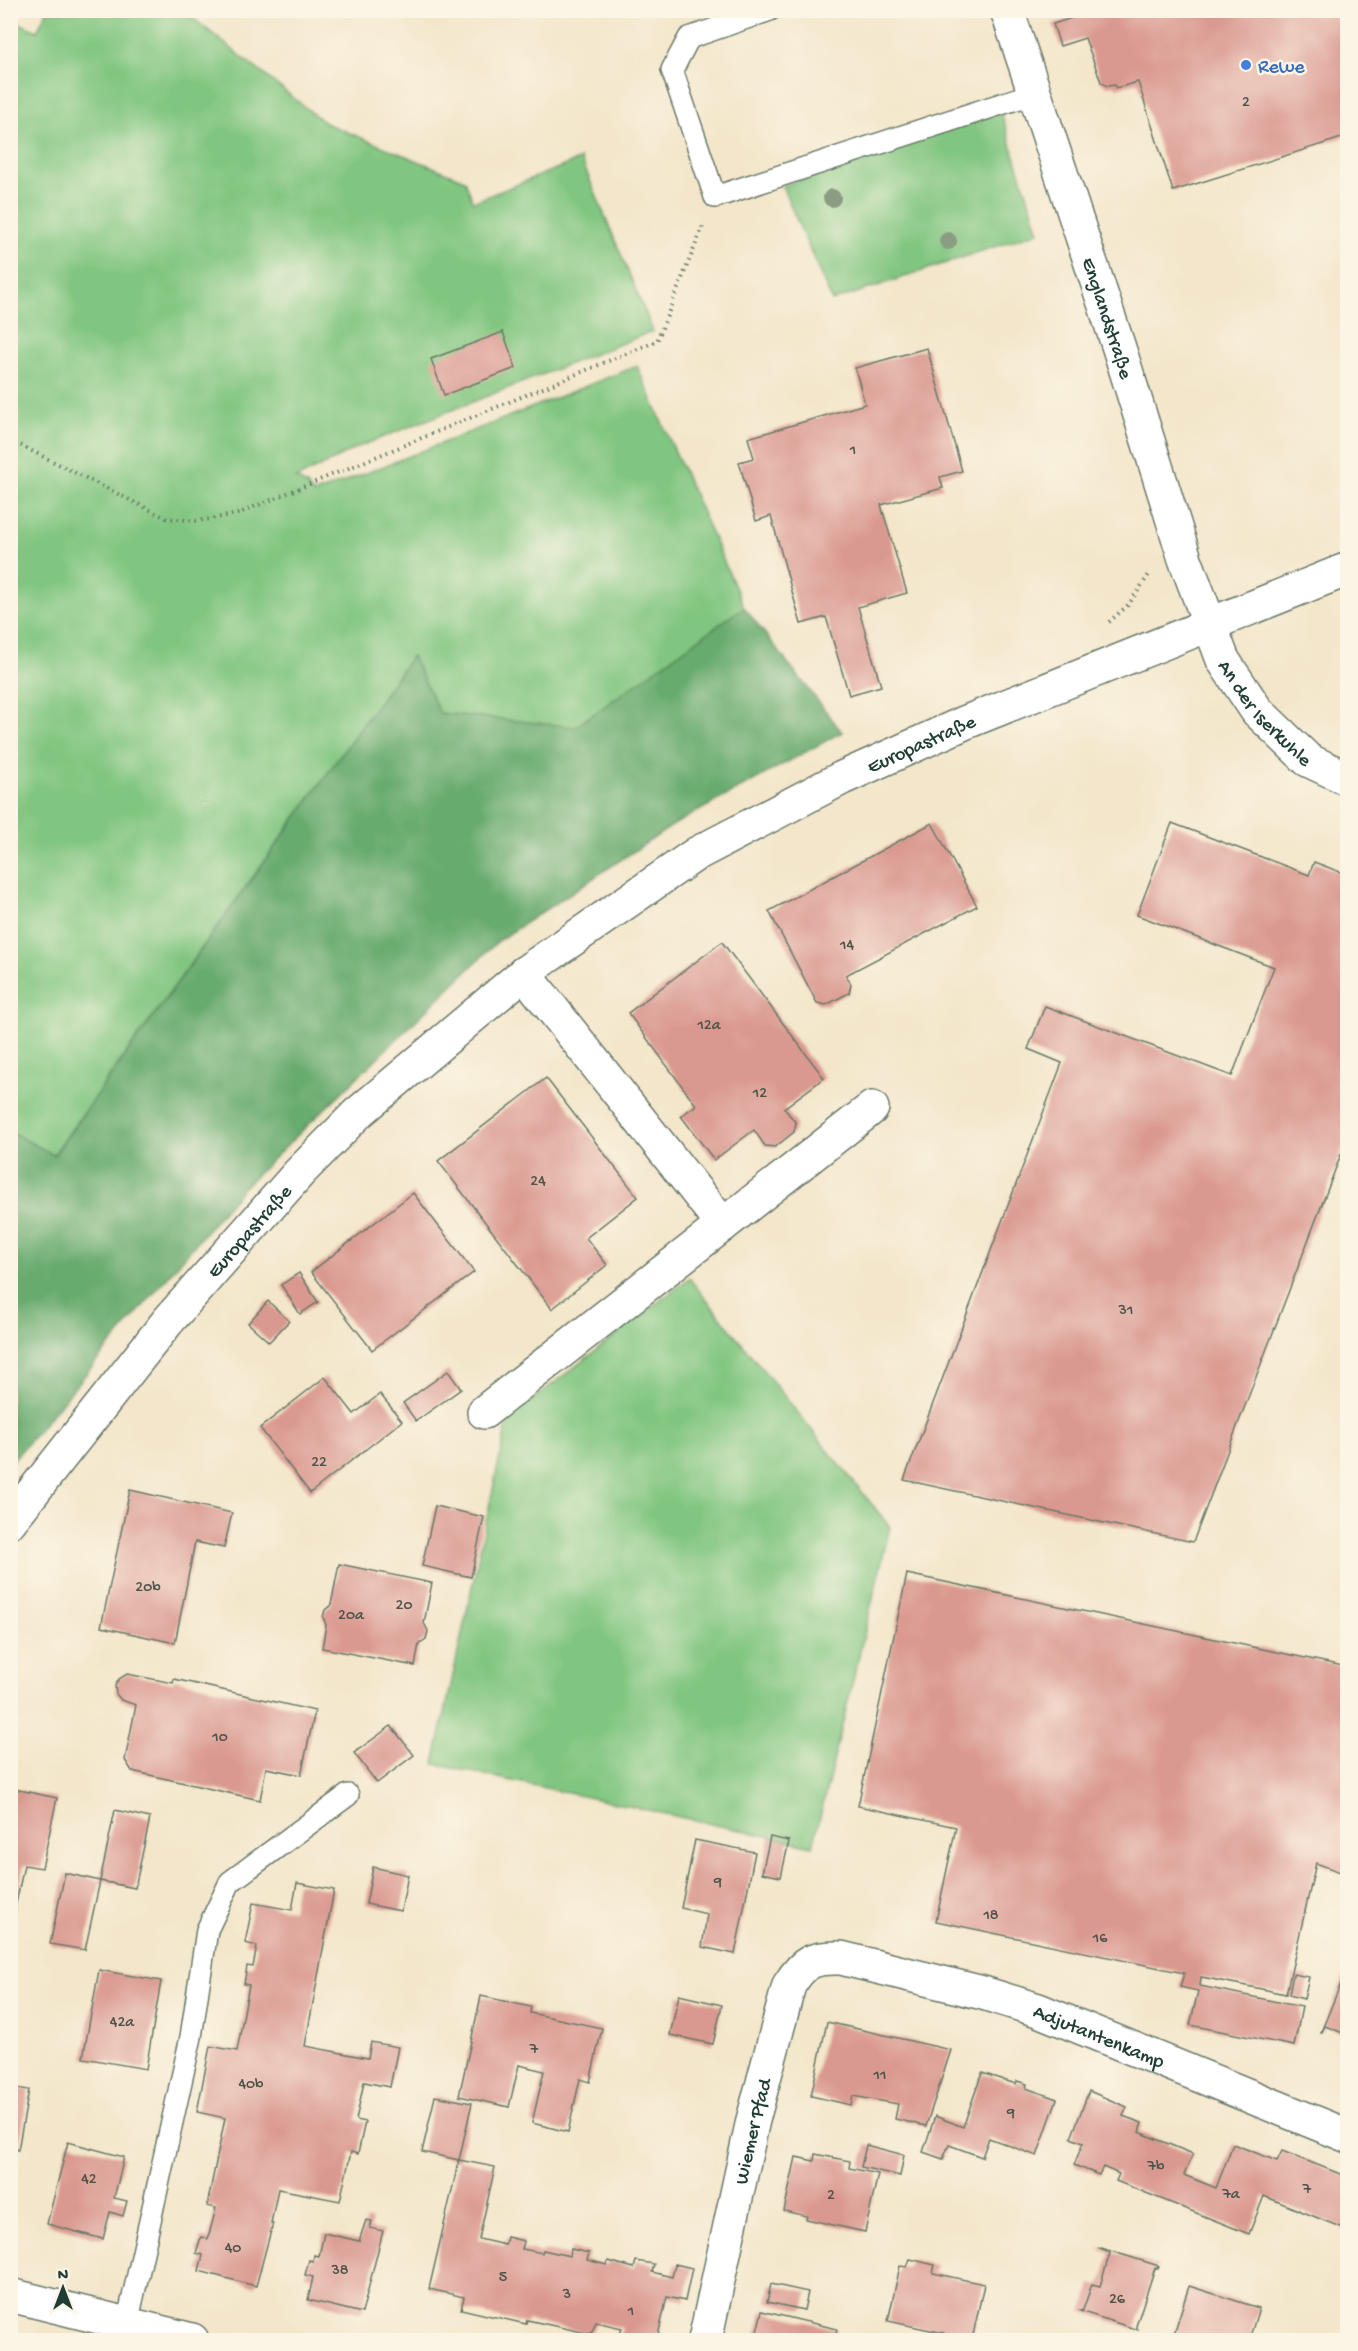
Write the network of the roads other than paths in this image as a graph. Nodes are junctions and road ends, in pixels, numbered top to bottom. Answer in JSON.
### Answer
{"nodes":[{"id":1,"x":771,"y":10,"type":"edge"},
{"id":2,"x":1007,"y":10,"type":"edge"},
{"id":3,"x":1035,"y":93,"type":"junction"},
{"id":4,"x":1347,"y":569,"type":"edge"},
{"id":5,"x":1209,"y":624,"type":"junction"},
{"id":6,"x":1347,"y":779,"type":"edge"},
{"id":7,"x":524,"y":974,"type":"junction"},
{"id":8,"x":872,"y":1108,"type":"dead end"},
{"id":9,"x":723,"y":1225,"type":"junction"},
{"id":10,"x":484,"y":1412,"type":"dead end"},
{"id":11,"x":10,"y":1521,"type":"edge"},
{"id":12,"x":348,"y":1795,"type":"dead end"},
{"id":13,"x":841,"y":1958,"type":"joint"},
{"id":14,"x":1347,"y":2136,"type":"edge"},
{"id":15,"x":10,"y":2295,"type":"edge"},
{"id":16,"x":127,"y":2324,"type":"junction"},
{"id":17,"x":192,"y":2340,"type":"edge"},
{"id":18,"x":705,"y":2340,"type":"edge"}],
"edges":[{"from":1,"to":3,"type":"lane"},
{"from":2,"to":3,"type":"street","name":"Englandstraße"},
{"from":3,"to":5,"type":"street","name":"Englandstraße"},
{"from":4,"to":5,"type":"street","name":"Europastraße"},
{"from":5,"to":6,"type":"street","name":"An der Iserkuhle"},
{"from":5,"to":7,"type":"street","name":"Europastraße"},
{"from":7,"to":9,"type":"street"},
{"from":7,"to":11,"type":"street","name":"Europastraße"},
{"from":8,"to":9,"type":"street"},
{"from":9,"to":10,"type":"street"},
{"from":12,"to":16,"type":"lane"},
{"from":13,"to":14,"type":"street","name":"Adjutantenkamp"},
{"from":13,"to":18,"type":"street","name":"Wiemer Pfad"},
{"from":15,"to":16,"type":"street"},
{"from":16,"to":17,"type":"street"}]}
